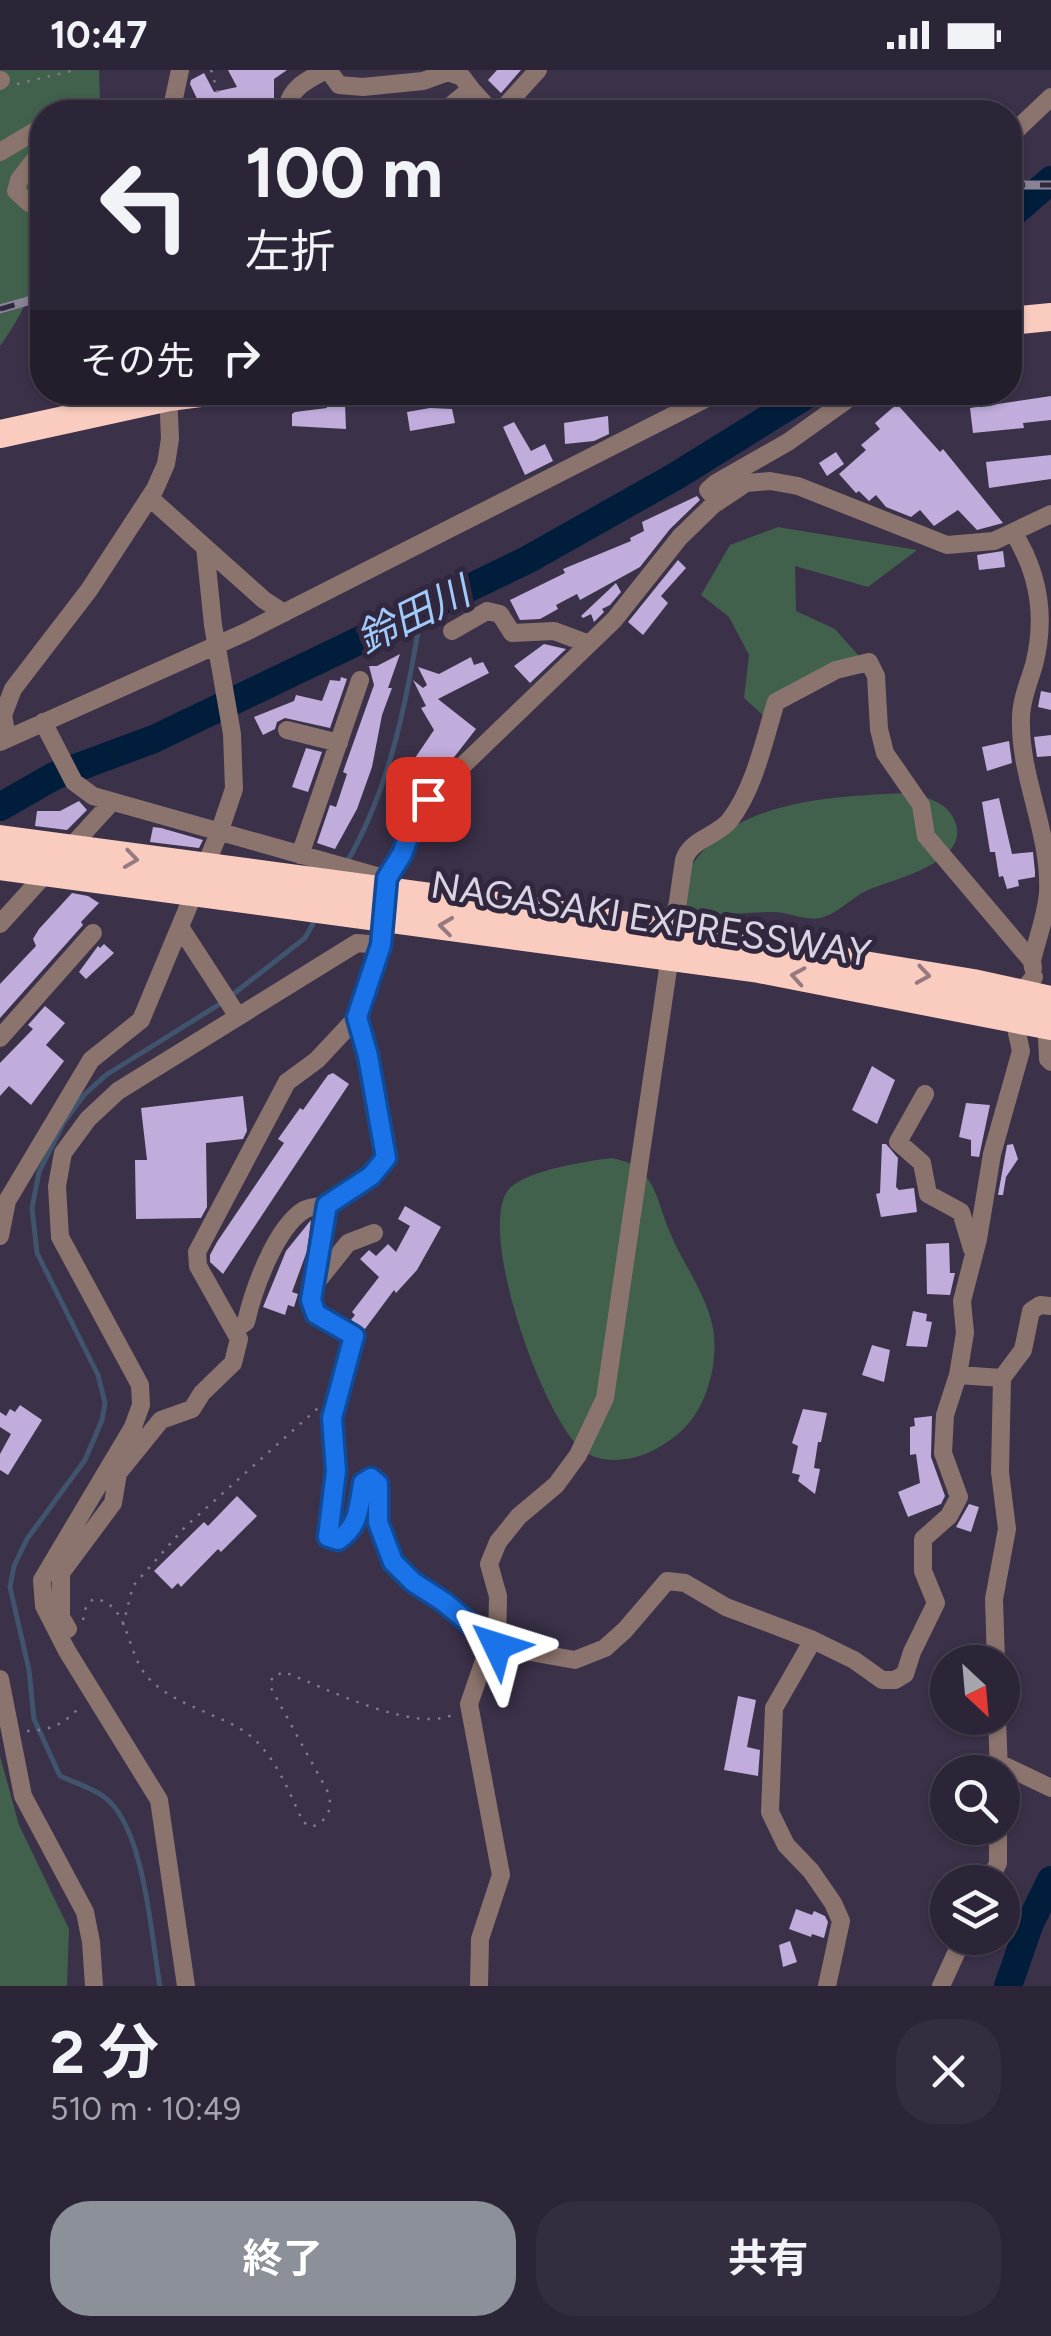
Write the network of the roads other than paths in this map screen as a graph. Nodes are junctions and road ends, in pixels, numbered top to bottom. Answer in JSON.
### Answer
{"nodes":[{"id":1,"x":180,"y":70,"type":"edge"},
{"id":2,"x":327,"y":70,"type":"edge"},
{"id":3,"x":538,"y":70,"type":"edge"},
{"id":4,"x":464,"y":78,"type":"edge"},
{"id":5,"x":1051,"y":97,"type":"edge"},
{"id":6,"x":174,"y":100,"type":"edge"},
{"id":7,"x":289,"y":100,"type":"edge"},
{"id":8,"x":450,"y":100,"type":"edge"},
{"id":9,"x":482,"y":100,"type":"edge"},
{"id":10,"x":511,"y":100,"type":"edge"},
{"id":11,"x":1022,"y":125,"type":"edge"},
{"id":12,"x":30,"y":134,"type":"edge"},
{"id":13,"x":0,"y":152,"type":"edge"},
{"id":14,"x":30,"y":166,"type":"edge"},
{"id":15,"x":30,"y":202,"type":"edge"},
{"id":16,"x":1051,"y":317,"type":"edge"},
{"id":17,"x":1022,"y":320,"type":"edge"},
{"id":18,"x":125,"y":405,"type":"edge"},
{"id":19,"x":168,"y":405,"type":"edge"},
{"id":20,"x":693,"y":405,"type":"edge"},
{"id":21,"x":840,"y":405,"type":"edge"},
{"id":22,"x":0,"y":434,"type":"edge"},
{"id":23,"x":150,"y":498,"type":"junction"},
{"id":24,"x":718,"y":502,"type":"junction"},
{"id":25,"x":1051,"y":514,"type":"edge"},
{"id":26,"x":1014,"y":532,"type":"junction"},
{"id":27,"x":205,"y":547,"type":"junction"},
{"id":28,"x":1046,"y":610,"type":"edge"},
{"id":29,"x":284,"y":613,"type":"junction"},
{"id":30,"x":452,"y":631,"type":"dead end"},
{"id":31,"x":589,"y":644,"type":"junction"},
{"id":32,"x":360,"y":680,"type":"dead end"},
{"id":33,"x":46,"y":727,"type":"junction"},
{"id":34,"x":294,"y":736,"type":"dead end"},
{"id":35,"x":4,"y":740,"type":"edge"},
{"id":36,"x":339,"y":743,"type":"junction"},
{"id":37,"x":110,"y":803,"type":"junction"},
{"id":38,"x":220,"y":833,"type":"junction"},
{"id":39,"x":0,"y":839,"type":"edge"},
{"id":40,"x":300,"y":855,"type":"junction"},
{"id":41,"x":0,"y":866,"type":"edge"},
{"id":42,"x":387,"y":878,"type":"junction"},
{"id":43,"x":0,"y":924,"type":"edge"},
{"id":44,"x":546,"y":926,"type":"junction"},
{"id":45,"x":180,"y":927,"type":"junction"},
{"id":46,"x":94,"y":933,"type":"dead end"},
{"id":47,"x":381,"y":945,"type":"junction"},
{"id":48,"x":1039,"y":979,"type":"edge"},
{"id":49,"x":968,"y":995,"type":"junction"},
{"id":50,"x":234,"y":1012,"type":"junction"},
{"id":51,"x":357,"y":1017,"type":"junction"},
{"id":52,"x":1051,"y":1026,"type":"edge"},
{"id":53,"x":0,"y":1038,"type":"edge"},
{"id":54,"x":1049,"y":1060,"type":"edge"},
{"id":55,"x":925,"y":1094,"type":"dead end"},
{"id":56,"x":327,"y":1205,"type":"junction"},
{"id":57,"x":374,"y":1233,"type":"dead end"},
{"id":58,"x":0,"y":1236,"type":"edge"},
{"id":59,"x":973,"y":1260,"type":"junction"},
{"id":60,"x":313,"y":1288,"type":"junction"},
{"id":61,"x":1051,"y":1306,"type":"edge"},
{"id":62,"x":234,"y":1330,"type":"junction"},
{"id":63,"x":958,"y":1375,"type":"junction"},
{"id":64,"x":1002,"y":1378,"type":"junction"},
{"id":65,"x":813,"y":1640,"type":"junction"},
{"id":66,"x":995,"y":1645,"type":"edge"},
{"id":67,"x":497,"y":1646,"type":"junction"},
{"id":68,"x":80,"y":1650,"type":"dead end"},
{"id":69,"x":0,"y":1679,"type":"edge"},
{"id":70,"x":1020,"y":1776,"type":"edge"},
{"id":71,"x":1051,"y":1788,"type":"edge"},
{"id":72,"x":955,"y":1955,"type":"edge"},
{"id":73,"x":94,"y":1986,"type":"edge"},
{"id":74,"x":186,"y":1986,"type":"edge"},
{"id":75,"x":479,"y":1986,"type":"edge"},
{"id":76,"x":828,"y":1986,"type":"edge"},
{"id":77,"x":941,"y":1986,"type":"edge"}],
"edges":[{"from":1,"to":6,"type":"street"},
{"from":2,"to":4,"type":"street"},
{"from":2,"to":7,"type":"street"},
{"from":3,"to":10,"type":"street"},
{"from":4,"to":8,"type":"street"},
{"from":4,"to":9,"type":"street"},
{"from":5,"to":11,"type":"street"},
{"from":12,"to":13,"type":"street"},
{"from":14,"to":15,"type":"street"},
{"from":16,"to":17,"type":"highway"},
{"from":18,"to":22,"type":"highway"},
{"from":19,"to":23,"type":"street"},
{"from":20,"to":29,"type":"street"},
{"from":21,"to":24,"type":"street"},
{"from":23,"to":27,"type":"street"},
{"from":23,"to":35,"type":"street"},
{"from":24,"to":26,"type":"street"},
{"from":24,"to":31,"type":"street"},
{"from":25,"to":26,"type":"street"},
{"from":26,"to":28,"type":"street"},
{"from":27,"to":29,"type":"street"},
{"from":27,"to":38,"type":"street"},
{"from":28,"to":48,"type":"street"},
{"from":29,"to":33,"type":"street"},
{"from":30,"to":31,"type":"street"},
{"from":31,"to":42,"type":"street"},
{"from":32,"to":36,"type":"street"},
{"from":33,"to":35,"type":"street"},
{"from":33,"to":37,"type":"street"},
{"from":34,"to":36,"type":"street"},
{"from":36,"to":40,"type":"street"},
{"from":37,"to":38,"type":"street"},
{"from":37,"to":43,"type":"street"},
{"from":38,"to":40,"type":"street"},
{"from":38,"to":45,"type":"street"},
{"from":39,"to":44,"type":"highway","name":"NAGASAKI EXPRESSWAY","one_way":true},
{"from":40,"to":42,"type":"street"},
{"from":44,"to":41,"type":"highway","name":"NAGASAKI EXPRESSWAY","one_way":true},
{"from":42,"to":47,"type":"street"},
{"from":44,"to":49,"type":"highway","name":"NAGASAKI EXPRESSWAY"},
{"from":45,"to":50,"type":"street"},
{"from":45,"to":58,"type":"street"},
{"from":46,"to":53,"type":"street"},
{"from":47,"to":50,"type":"street"},
{"from":47,"to":51,"type":"street"},
{"from":48,"to":49,"type":"highway","name":"NAGASAKI EXPRESSWAY"},
{"from":48,"to":54,"type":"street"},
{"from":48,"to":59,"type":"street"},
{"from":48,"to":67,"type":"street"},
{"from":49,"to":52,"type":"highway","name":"NAGASAKI EXPRESSWAY"},
{"from":50,"to":74,"type":"street"},
{"from":51,"to":56,"type":"street"},
{"from":51,"to":62,"type":"street"},
{"from":55,"to":59,"type":"street"},
{"from":56,"to":60,"type":"street"},
{"from":56,"to":62,"type":"street"},
{"from":57,"to":60,"type":"street"},
{"from":59,"to":63,"type":"street"},
{"from":60,"to":67,"type":"street"},
{"from":61,"to":64,"type":"street"},
{"from":62,"to":68,"type":"street"},
{"from":63,"to":64,"type":"street"},
{"from":63,"to":65,"type":"street"},
{"from":64,"to":66,"type":"street"},
{"from":65,"to":67,"type":"street"},
{"from":65,"to":76,"type":"street"},
{"from":67,"to":75,"type":"street"},
{"from":69,"to":73,"type":"street"},
{"from":70,"to":71,"type":"street"},
{"from":72,"to":77,"type":"street"}]}
